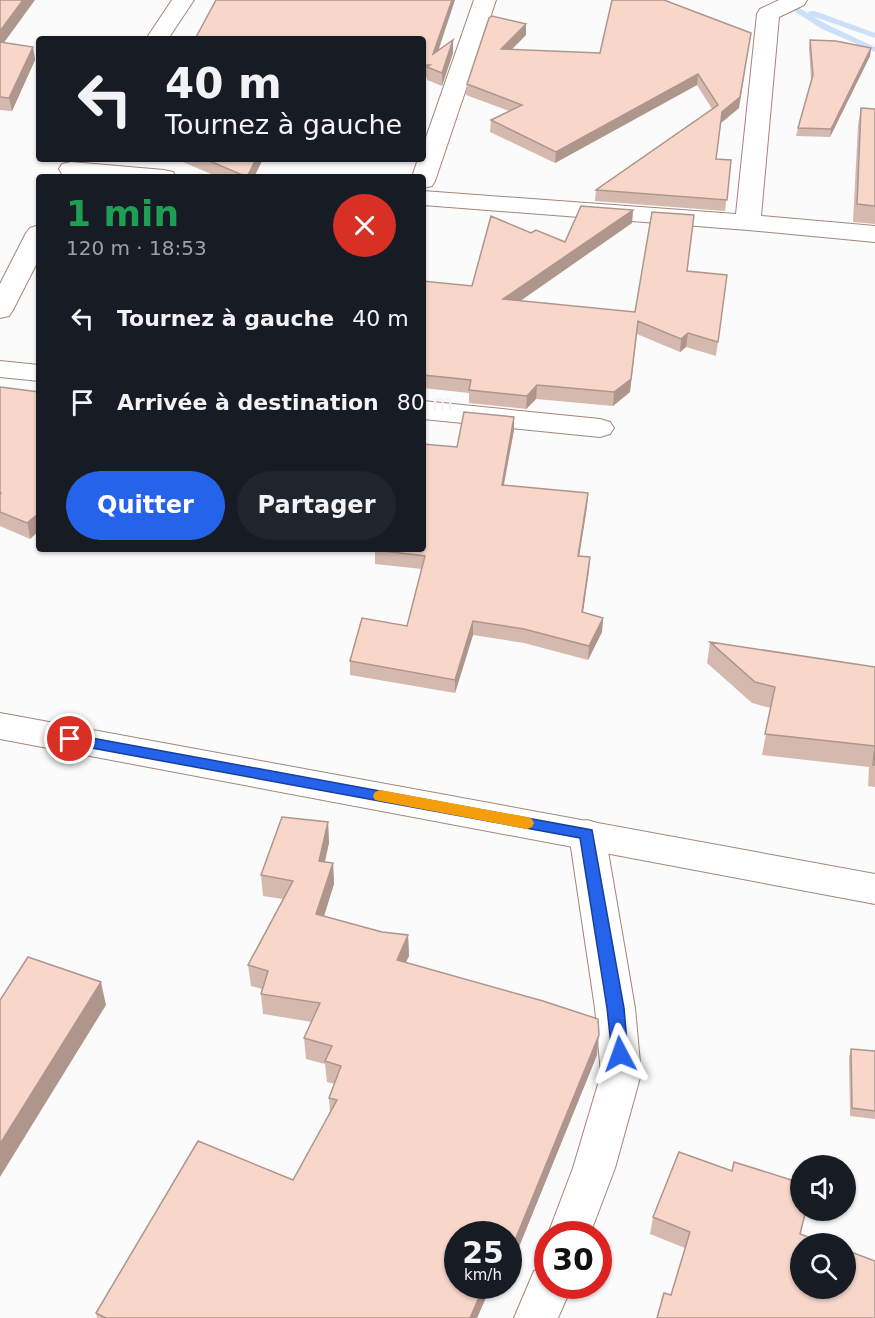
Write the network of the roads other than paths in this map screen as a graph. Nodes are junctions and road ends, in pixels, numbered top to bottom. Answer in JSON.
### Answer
{"nodes":[{"id":1,"x":183,"y":0,"type":"edge"},
{"id":2,"x":485,"y":0,"type":"edge"},
{"id":3,"x":792,"y":2,"type":"edge"},
{"id":4,"x":160,"y":36,"type":"edge"},
{"id":5,"x":72,"y":168,"type":"edge"},
{"id":6,"x":133,"y":174,"type":"edge"},
{"id":7,"x":425,"y":174,"type":"edge"},
{"id":8,"x":426,"y":198,"type":"edge"},
{"id":9,"x":748,"y":222,"type":"junction"},
{"id":10,"x":875,"y":234,"type":"edge"},
{"id":11,"x":36,"y":239,"type":"edge"},
{"id":12,"x":0,"y":310,"type":"edge"},
{"id":13,"x":0,"y":369,"type":"edge"},
{"id":14,"x":36,"y":373,"type":"edge"},
{"id":15,"x":426,"y":410,"type":"edge"},
{"id":16,"x":600,"y":428,"type":"dead end"},
{"id":17,"x":0,"y":726,"type":"edge"},
{"id":18,"x":587,"y":834,"type":"junction"},
{"id":19,"x":875,"y":889,"type":"edge"},
{"id":20,"x":574,"y":1221,"type":"edge"},
{"id":21,"x":544,"y":1299,"type":"edge"},
{"id":22,"x":536,"y":1318,"type":"edge"}],
"edges":[{"from":1,"to":4,"type":"street"},
{"from":2,"to":7,"type":"street"},
{"from":3,"to":9,"type":"street"},
{"from":5,"to":6,"type":"street"},
{"from":8,"to":9,"type":"street"},
{"from":9,"to":10,"type":"street"},
{"from":11,"to":12,"type":"street"},
{"from":13,"to":14,"type":"street"},
{"from":15,"to":16,"type":"street"},
{"from":17,"to":18,"type":"street"},
{"from":18,"to":19,"type":"street"},
{"from":18,"to":20,"type":"street"},
{"from":21,"to":22,"type":"street"}]}
